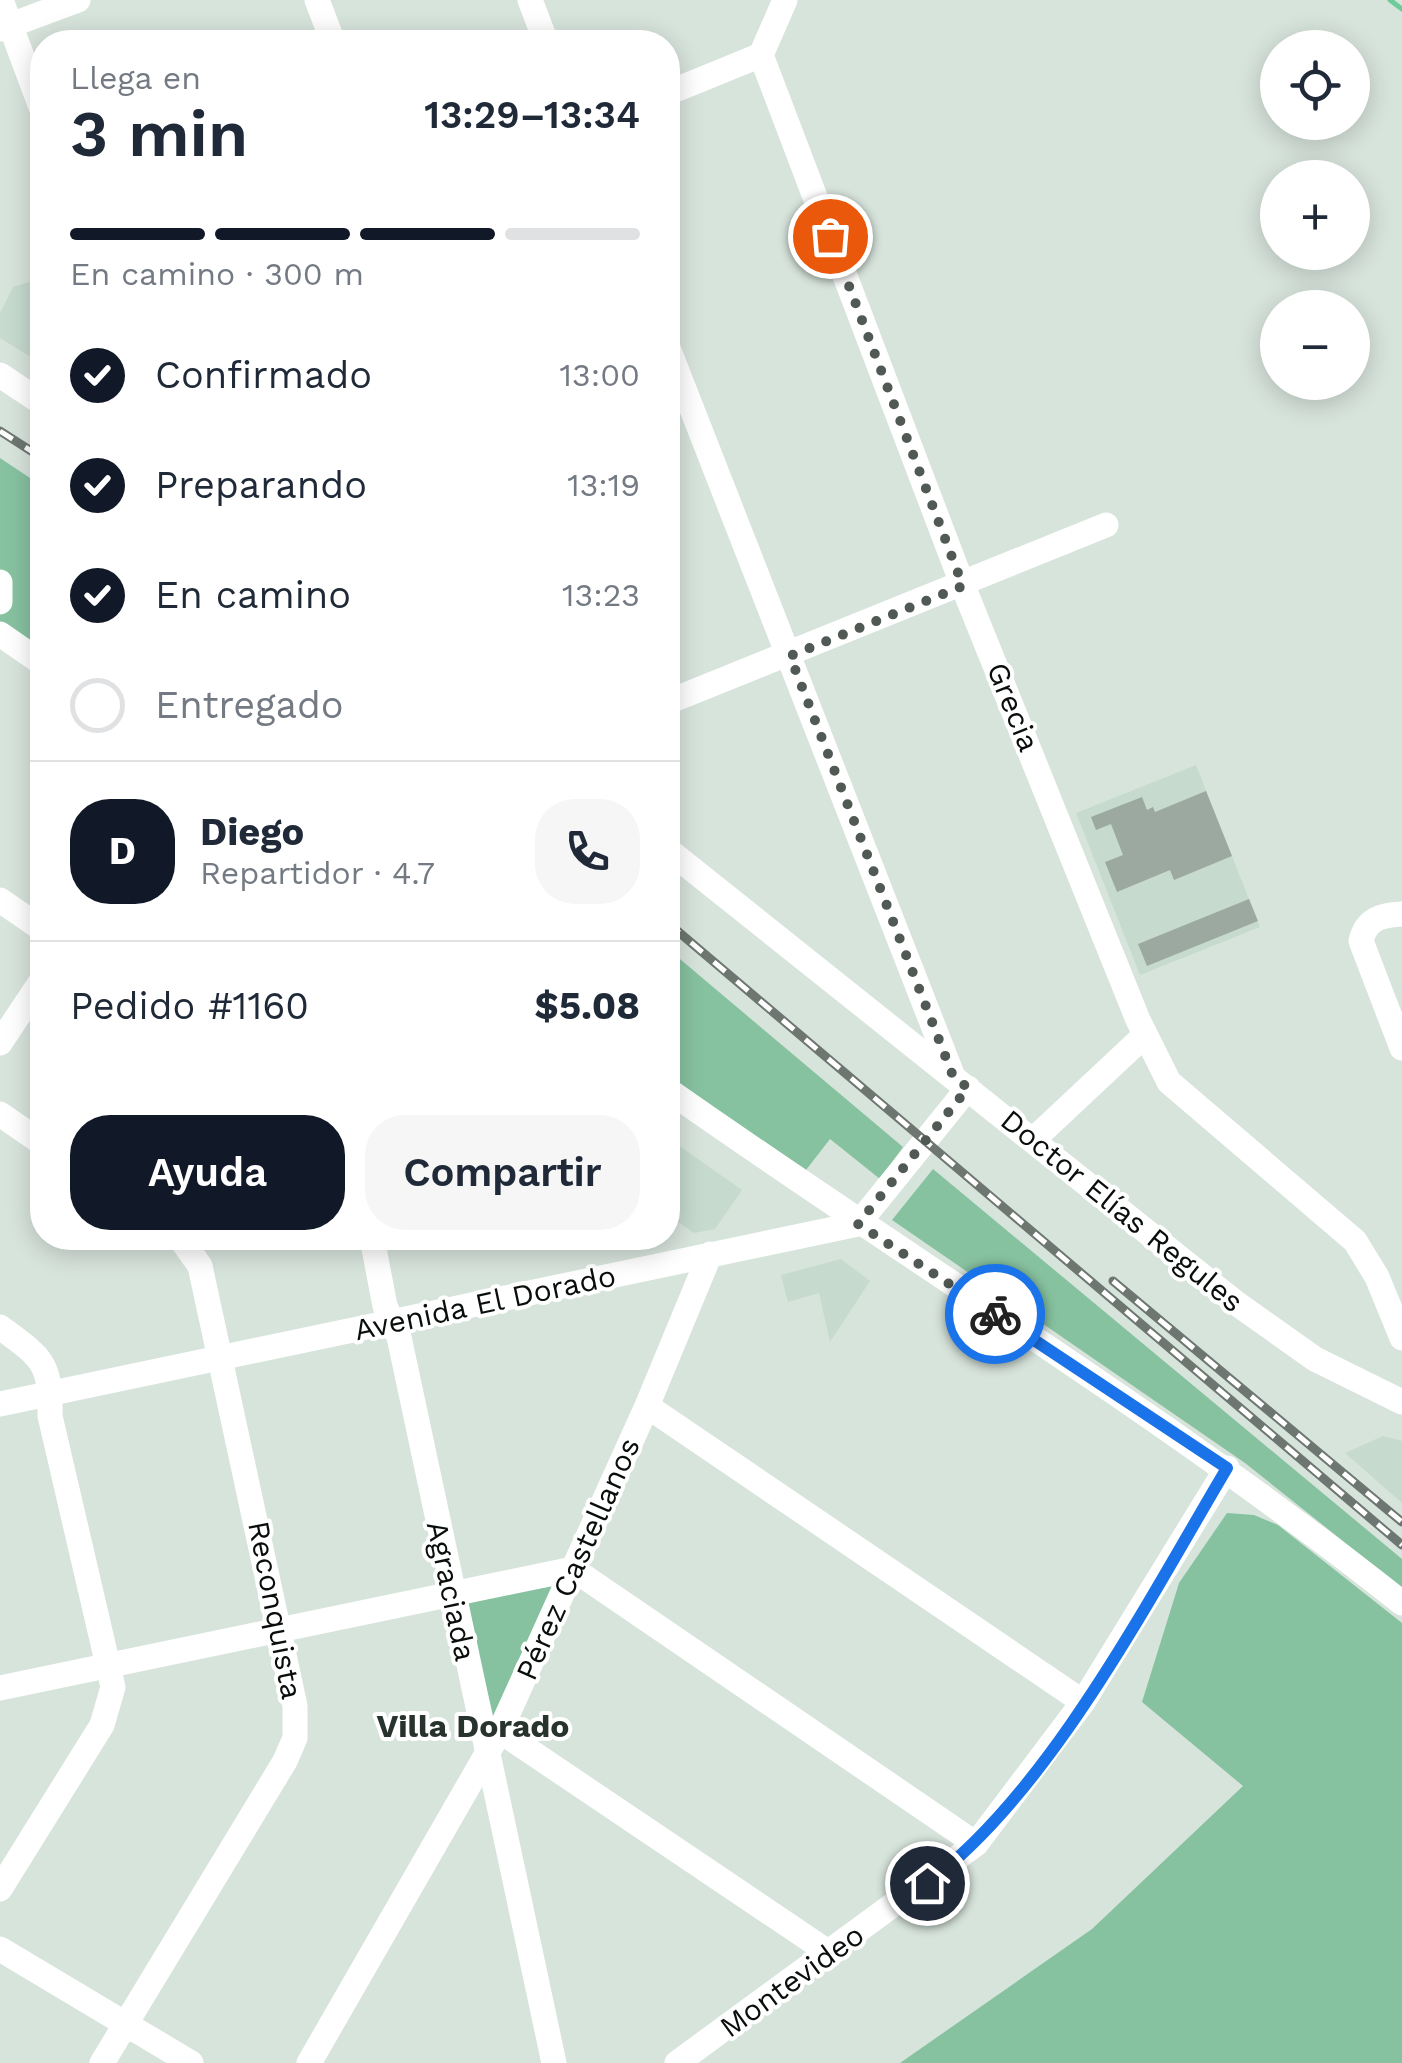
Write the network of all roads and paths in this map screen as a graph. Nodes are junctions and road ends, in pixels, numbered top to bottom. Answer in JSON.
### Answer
{"nodes":[{"id":1,"x":1,"y":0,"type":"edge"},
{"id":2,"x":78,"y":0,"type":"edge"},
{"id":3,"x":317,"y":0,"type":"edge"},
{"id":4,"x":530,"y":0,"type":"edge"},
{"id":5,"x":785,"y":0,"type":"edge"},
{"id":6,"x":5,"y":27,"type":"edge"},
{"id":7,"x":329,"y":30,"type":"edge"},
{"id":8,"x":541,"y":30,"type":"edge"},
{"id":9,"x":761,"y":56,"type":"junction"},
{"id":10,"x":30,"y":83,"type":"edge"},
{"id":11,"x":680,"y":88,"type":"edge"},
{"id":12,"x":0,"y":375,"type":"edge"},
{"id":13,"x":680,"y":378,"type":"edge"},
{"id":14,"x":30,"y":395,"type":"edge"},
{"id":15,"x":1106,"y":526,"type":"dead end"},
{"id":16,"x":0,"y":582,"type":"edge"},
{"id":17,"x":963,"y":586,"type":"junction"},
{"id":18,"x":0,"y":602,"type":"edge"},
{"id":19,"x":0,"y":634,"type":"edge"},
{"id":20,"x":30,"y":655,"type":"edge"},
{"id":21,"x":790,"y":656,"type":"junction"},
{"id":22,"x":680,"y":697,"type":"edge"},
{"id":23,"x":680,"y":860,"type":"edge"},
{"id":24,"x":0,"y":900,"type":"edge"},
{"id":25,"x":1402,"y":914,"type":"edge"},
{"id":26,"x":30,"y":921,"type":"edge"},
{"id":27,"x":30,"y":998,"type":"edge"},
{"id":28,"x":1146,"y":1035,"type":"junction"},
{"id":29,"x":0,"y":1043,"type":"edge"},
{"id":30,"x":1402,"y":1048,"type":"edge"},
{"id":31,"x":961,"y":1082,"type":"junction"},
{"id":32,"x":680,"y":1098,"type":"edge"},
{"id":33,"x":0,"y":1114,"type":"edge"},
{"id":34,"x":30,"y":1135,"type":"edge"},
{"id":35,"x":1034,"y":1140,"type":"junction"},
{"id":36,"x":858,"y":1224,"type":"junction"},
{"id":37,"x":189,"y":1250,"type":"edge"},
{"id":38,"x":374,"y":1250,"type":"edge"},
{"id":39,"x":710,"y":1254,"type":"junction"},
{"id":40,"x":392,"y":1323,"type":"junction"},
{"id":41,"x":0,"y":1326,"type":"edge"},
{"id":42,"x":1402,"y":1338,"type":"edge"},
{"id":43,"x":222,"y":1359,"type":"junction"},
{"id":44,"x":51,"y":1393,"type":"junction"},
{"id":45,"x":1402,"y":1402,"type":"edge"},
{"id":46,"x":0,"y":1404,"type":"edge"},
{"id":47,"x":647,"y":1406,"type":"junction"},
{"id":48,"x":1227,"y":1468,"type":"junction"},
{"id":49,"x":573,"y":1569,"type":"junction"},
{"id":50,"x":451,"y":1592,"type":"junction"},
{"id":51,"x":1402,"y":1603,"type":"edge"},
{"id":52,"x":281,"y":1628,"type":"junction"},
{"id":53,"x":109,"y":1665,"type":"junction"},
{"id":54,"x":0,"y":1688,"type":"edge"},
{"id":55,"x":1084,"y":1702,"type":"junction"},
{"id":56,"x":500,"y":1731,"type":"junction"},
{"id":57,"x":486,"y":1754,"type":"junction"},
{"id":58,"x":976,"y":1844,"type":"junction"},
{"id":59,"x":0,"y":1889,"type":"edge"},
{"id":60,"x":0,"y":1949,"type":"edge"},
{"id":61,"x":831,"y":1954,"type":"junction"},
{"id":62,"x":126,"y":2023,"type":"junction"},
{"id":63,"x":102,"y":2063,"type":"edge"},
{"id":64,"x":192,"y":2063,"type":"edge"},
{"id":65,"x":308,"y":2063,"type":"edge"},
{"id":66,"x":554,"y":2063,"type":"edge"},
{"id":67,"x":676,"y":2063,"type":"edge"}],
"edges":[{"from":1,"to":6,"type":"street"},
{"from":2,"to":6,"type":"street"},
{"from":3,"to":7,"type":"street"},
{"from":4,"to":8,"type":"street"},
{"from":5,"to":9,"type":"street"},
{"from":6,"to":10,"type":"street"},
{"from":9,"to":11,"type":"street"},
{"from":9,"to":17,"type":"street","name":"Grecia"},
{"from":12,"to":14,"type":"street"},
{"from":13,"to":21,"type":"street"},
{"from":15,"to":17,"type":"street"},
{"from":16,"to":18,"type":"street"},
{"from":17,"to":21,"type":"street"},
{"from":17,"to":28,"type":"street","name":"Grecia"},
{"from":19,"to":20,"type":"street"},
{"from":21,"to":22,"type":"street"},
{"from":21,"to":31,"type":"street"},
{"from":23,"to":31,"type":"street","name":"Doctor Elías Regules"},
{"from":24,"to":26,"type":"street"},
{"from":25,"to":30,"type":"street"},
{"from":27,"to":29,"type":"street"},
{"from":28,"to":35,"type":"street"},
{"from":28,"to":42,"type":"street","name":"Grecia"},
{"from":31,"to":35,"type":"street","name":"Doctor Elías Regules"},
{"from":31,"to":36,"type":"street"},
{"from":32,"to":36,"type":"street"},
{"from":33,"to":34,"type":"street"},
{"from":35,"to":45,"type":"street","name":"Doctor Elías Regules"},
{"from":36,"to":39,"type":"street","name":"Avenida El Dorado"},
{"from":36,"to":48,"type":"street"},
{"from":37,"to":43,"type":"street","name":"Reconquista"},
{"from":38,"to":40,"type":"street","name":"Agraciada"},
{"from":39,"to":40,"type":"street","name":"Avenida El Dorado"},
{"from":39,"to":47,"type":"street","name":"Pérez Castellanos"},
{"from":40,"to":43,"type":"street","name":"Avenida El Dorado"},
{"from":40,"to":50,"type":"street","name":"Agraciada"},
{"from":41,"to":44,"type":"street"},
{"from":43,"to":44,"type":"street","name":"Avenida El Dorado"},
{"from":43,"to":52,"type":"street","name":"Reconquista"},
{"from":44,"to":46,"type":"street","name":"Avenida El Dorado"},
{"from":44,"to":53,"type":"street"},
{"from":47,"to":49,"type":"street","name":"Pérez Castellanos"},
{"from":47,"to":55,"type":"street"},
{"from":48,"to":51,"type":"street"},
{"from":48,"to":55,"type":"street","name":"Montevideo"},
{"from":49,"to":50,"type":"street"},
{"from":49,"to":56,"type":"street","name":"Pérez Castellanos"},
{"from":49,"to":58,"type":"street"},
{"from":50,"to":52,"type":"street"},
{"from":50,"to":57,"type":"street","name":"Agraciada"},
{"from":52,"to":53,"type":"street"},
{"from":52,"to":62,"type":"street","name":"Reconquista"},
{"from":53,"to":54,"type":"street"},
{"from":53,"to":59,"type":"street"},
{"from":55,"to":58,"type":"street","name":"Montevideo"},
{"from":56,"to":57,"type":"street","name":"Pérez Castellanos"},
{"from":56,"to":61,"type":"street"},
{"from":57,"to":65,"type":"street","name":"Pérez Castellanos"},
{"from":57,"to":66,"type":"street","name":"Agraciada"},
{"from":58,"to":61,"type":"street","name":"Montevideo"},
{"from":60,"to":62,"type":"street"},
{"from":61,"to":67,"type":"street","name":"Montevideo"},
{"from":62,"to":63,"type":"street","name":"Reconquista"},
{"from":62,"to":64,"type":"street"}]}
